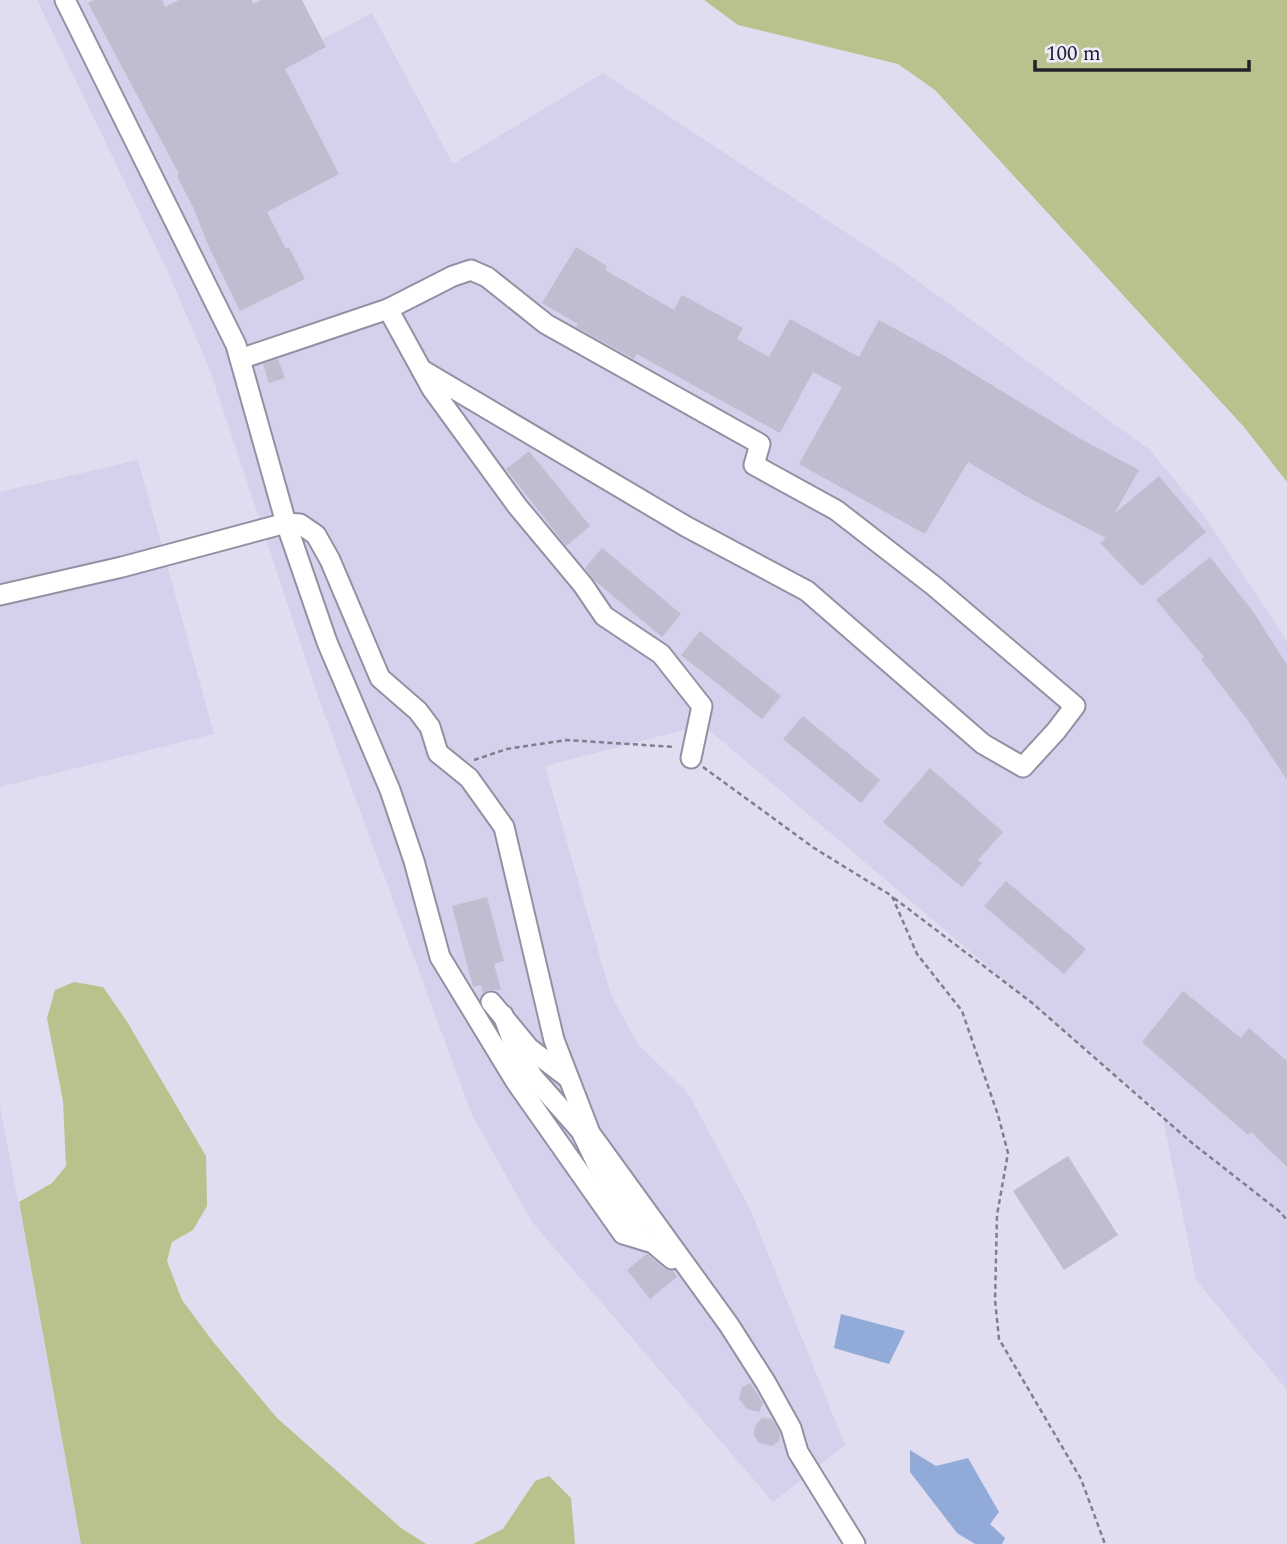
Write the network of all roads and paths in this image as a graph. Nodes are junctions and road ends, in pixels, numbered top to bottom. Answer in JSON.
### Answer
{"nodes":[{"id":1,"x":65,"y":0,"type":"edge"},
{"id":2,"x":388,"y":309,"type":"junction"},
{"id":3,"x":240,"y":359,"type":"junction"},
{"id":4,"x":422,"y":370,"type":"junction"},
{"id":5,"x":286,"y":523,"type":"junction"},
{"id":6,"x":0,"y":595,"type":"edge"},
{"id":7,"x":691,"y":758,"type":"junction"},
{"id":8,"x":454,"y":766,"type":"junction"},
{"id":9,"x":892,"y":896,"type":"junction"},
{"id":10,"x":568,"y":1078,"type":"junction"},
{"id":11,"x":1287,"y":1220,"type":"edge"},
{"id":12,"x":644,"y":1240,"type":"junction"},
{"id":13,"x":695,"y":1278,"type":"junction"},
{"id":14,"x":855,"y":1544,"type":"edge"},
{"id":15,"x":1105,"y":1544,"type":"edge"}],
"edges":[{"from":1,"to":3,"type":"street"},
{"from":2,"to":3,"type":"street"},
{"from":2,"to":4,"type":"street"},
{"from":2,"to":4,"type":"street"},
{"from":3,"to":5,"type":"street"},
{"from":4,"to":7,"type":"street"},
{"from":5,"to":6,"type":"street"},
{"from":5,"to":8,"type":"street"},
{"from":5,"to":12,"type":"street"},
{"from":7,"to":8,"type":"path"},
{"from":7,"to":9,"type":"path"},
{"from":8,"to":10,"type":"street"},
{"from":9,"to":11,"type":"path"},
{"from":9,"to":15,"type":"path"},
{"from":10,"to":12,"type":"street"},
{"from":10,"to":13,"type":"street"},
{"from":12,"to":13,"type":"street"},
{"from":13,"to":14,"type":"street"}]}
